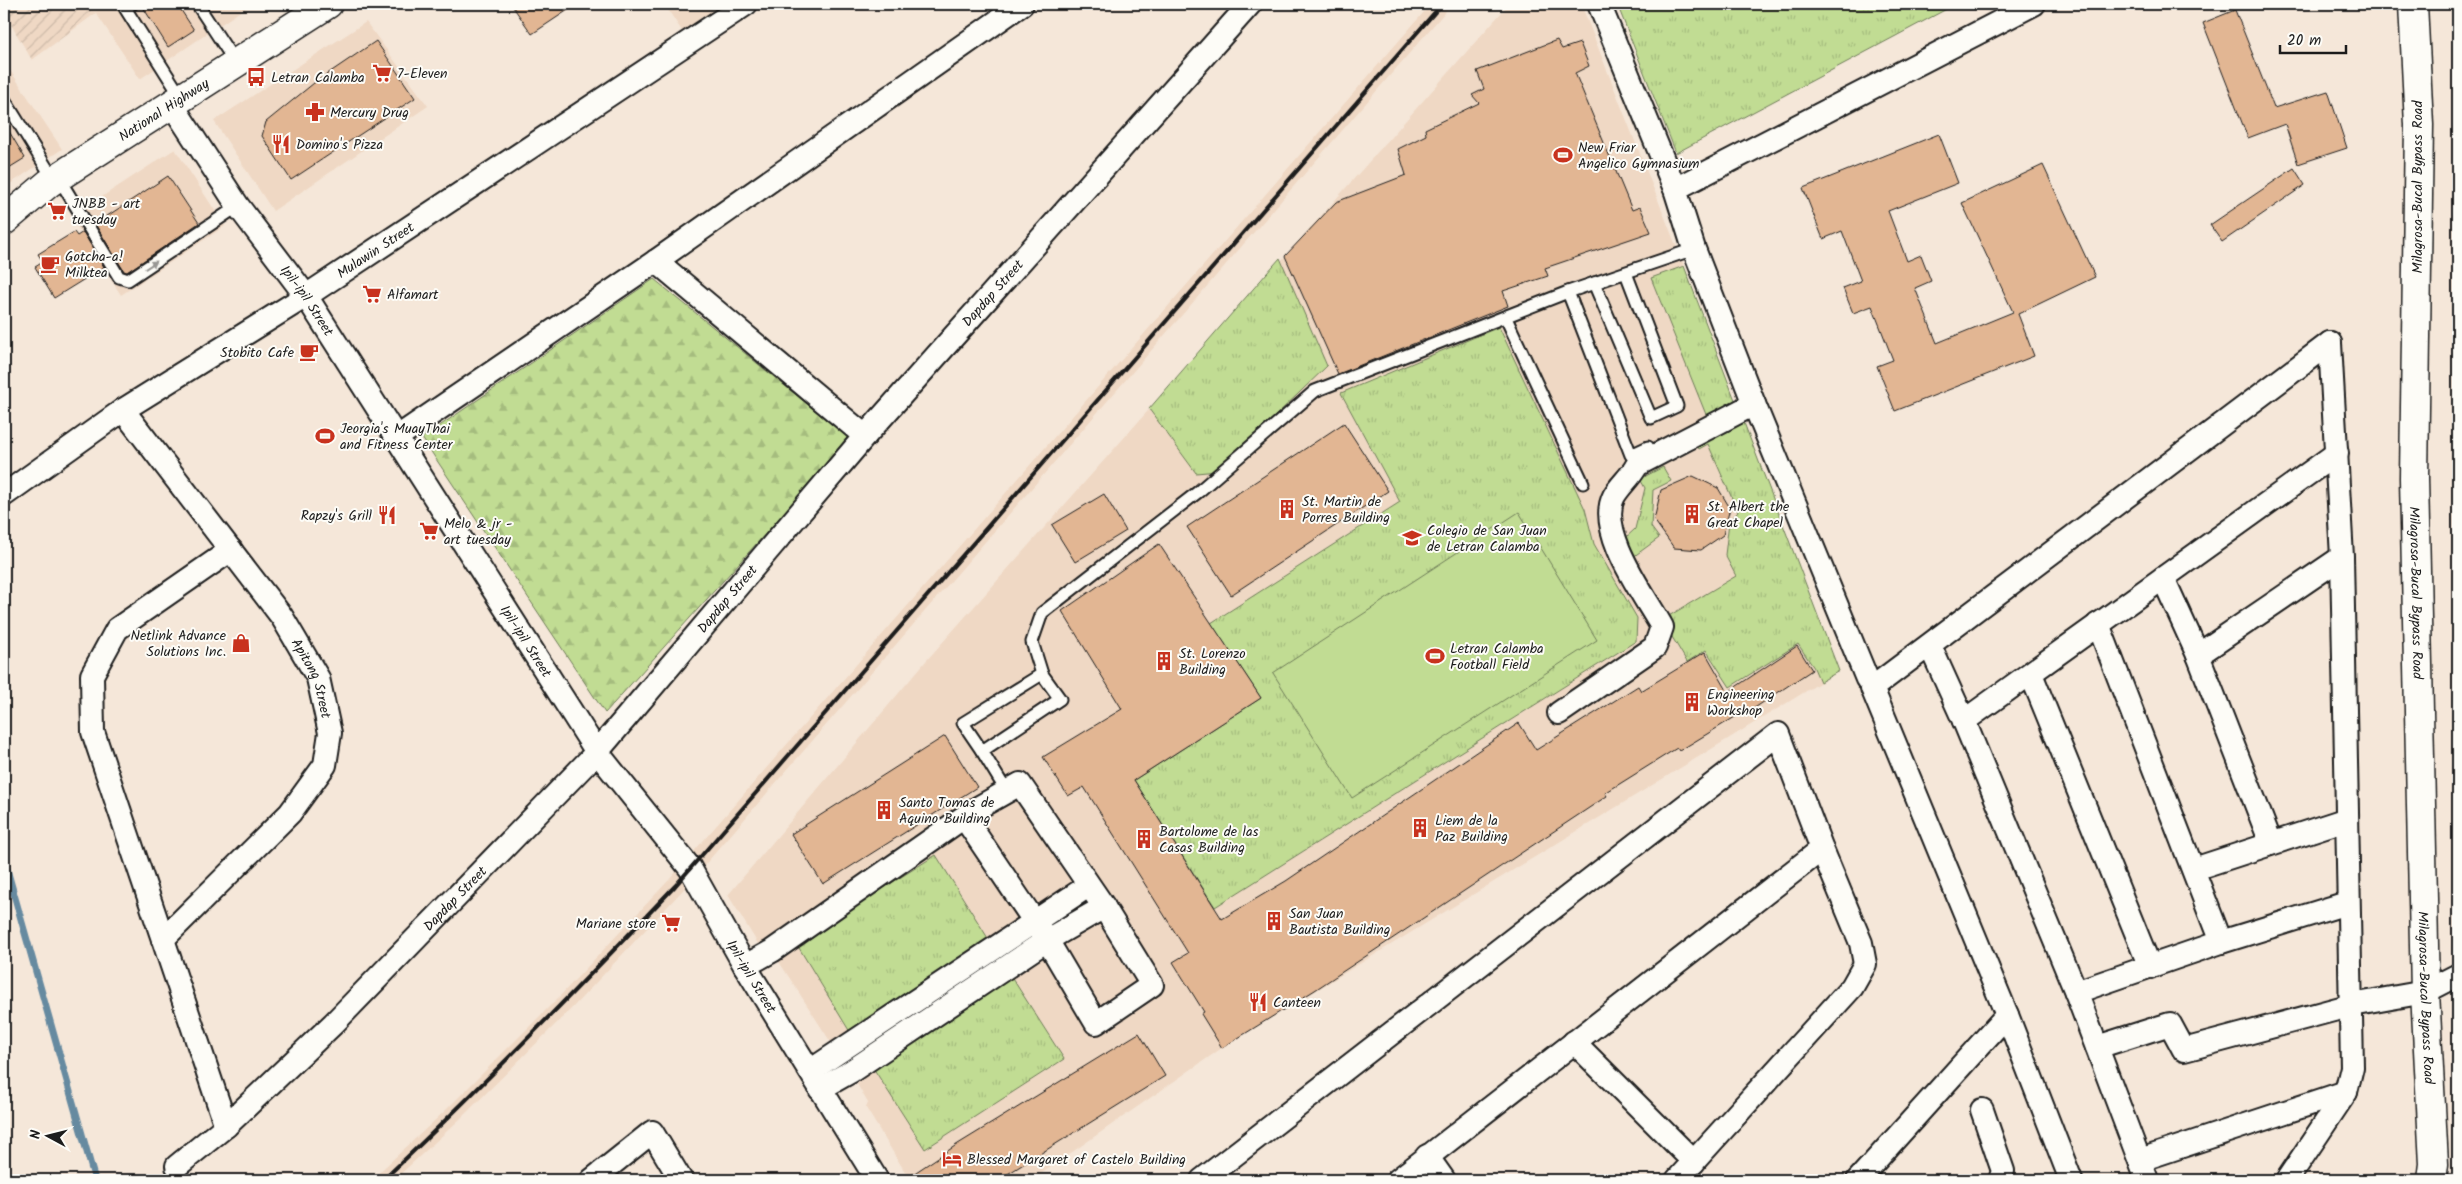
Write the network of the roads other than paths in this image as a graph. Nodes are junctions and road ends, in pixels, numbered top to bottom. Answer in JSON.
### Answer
{"nodes":[{"id":1,"x":132,"y":4,"type":"edge"},
{"id":2,"x":197,"y":4,"type":"edge"},
{"id":3,"x":328,"y":4,"type":"edge"},
{"id":4,"x":746,"y":4,"type":"edge"},
{"id":5,"x":1022,"y":4,"type":"edge"},
{"id":6,"x":1250,"y":4,"type":"edge"},
{"id":7,"x":1599,"y":4,"type":"edge"},
{"id":8,"x":2034,"y":4,"type":"edge"},
{"id":9,"x":2413,"y":4,"type":"edge"},
{"id":10,"x":235,"y":62,"type":"junction"},
{"id":11,"x":4,"y":99,"type":"edge"},
{"id":12,"x":176,"y":100,"type":"junction"},
{"id":13,"x":56,"y":178,"type":"junction"},
{"id":14,"x":1675,"y":189,"type":"junction"},
{"id":15,"x":238,"y":206,"type":"junction"},
{"id":16,"x":4,"y":221,"type":"edge"},
{"id":17,"x":1694,"y":249,"type":"junction"},
{"id":18,"x":656,"y":261,"type":"junction"},
{"id":19,"x":1626,"y":273,"type":"junction"},
{"id":20,"x":1594,"y":283,"type":"junction"},
{"id":21,"x":1568,"y":292,"type":"junction"},
{"id":22,"x":306,"y":296,"type":"junction"},
{"id":23,"x":1506,"y":318,"type":"junction"},
{"id":24,"x":1752,"y":401,"type":"junction"},
{"id":25,"x":123,"y":410,"type":"junction"},
{"id":26,"x":864,"y":436,"type":"junction"},
{"id":27,"x":396,"y":438,"type":"junction"},
{"id":28,"x":2337,"y":453,"type":"junction"},
{"id":29,"x":1583,"y":483,"type":"dead end"},
{"id":30,"x":4,"y":495,"type":"edge"},
{"id":31,"x":231,"y":550,"type":"junction"},
{"id":32,"x":2342,"y":557,"type":"junction"},
{"id":33,"x":2163,"y":578,"type":"junction"},
{"id":34,"x":2098,"y":624,"type":"junction"},
{"id":35,"x":1930,"y":646,"type":"junction"},
{"id":36,"x":2198,"y":655,"type":"junction"},
{"id":37,"x":1042,"y":674,"type":"junction"},
{"id":38,"x":2031,"y":674,"type":"junction"},
{"id":39,"x":1867,"y":679,"type":"dead end"},
{"id":40,"x":1559,"y":713,"type":"dead end"},
{"id":41,"x":1964,"y":721,"type":"junction"},
{"id":42,"x":982,"y":751,"type":"junction"},
{"id":43,"x":597,"y":752,"type":"junction"},
{"id":44,"x":1006,"y":792,"type":"junction"},
{"id":45,"x":964,"y":817,"type":"junction"},
{"id":46,"x":2347,"y":819,"type":"junction"},
{"id":47,"x":2272,"y":843,"type":"junction"},
{"id":48,"x":1822,"y":849,"type":"junction"},
{"id":49,"x":2194,"y":869,"type":"junction"},
{"id":50,"x":1088,"y":886,"type":"junction"},
{"id":51,"x":2347,"y":903,"type":"junction"},
{"id":52,"x":1104,"y":907,"type":"junction"},
{"id":53,"x":1041,"y":931,"type":"junction"},
{"id":54,"x":163,"y":939,"type":"junction"},
{"id":55,"x":2221,"y":942,"type":"junction"},
{"id":56,"x":745,"y":966,"type":"junction"},
{"id":57,"x":2150,"y":967,"type":"junction"},
{"id":58,"x":2458,"y":975,"type":"edge"},
{"id":59,"x":2076,"y":992,"type":"junction"},
{"id":60,"x":2425,"y":992,"type":"junction"},
{"id":61,"x":2352,"y":1005,"type":"junction"},
{"id":62,"x":2008,"y":1015,"type":"junction"},
{"id":63,"x":1574,"y":1042,"type":"junction"},
{"id":64,"x":2097,"y":1046,"type":"junction"},
{"id":65,"x":815,"y":1080,"type":"junction"},
{"id":66,"x":2346,"y":1092,"type":"junction"},
{"id":67,"x":1982,"y":1110,"type":"dead end"},
{"id":68,"x":226,"y":1126,"type":"junction"},
{"id":69,"x":1428,"y":1156,"type":"junction"},
{"id":70,"x":1694,"y":1162,"type":"junction"},
{"id":71,"x":177,"y":1166,"type":"dead end"},
{"id":72,"x":2144,"y":1170,"type":"edge"},
{"id":73,"x":592,"y":1180,"type":"edge"},
{"id":74,"x":681,"y":1180,"type":"edge"},
{"id":75,"x":878,"y":1180,"type":"edge"},
{"id":76,"x":1202,"y":1180,"type":"edge"},
{"id":77,"x":1398,"y":1180,"type":"edge"},
{"id":78,"x":1444,"y":1180,"type":"edge"},
{"id":79,"x":1677,"y":1180,"type":"edge"},
{"id":80,"x":1858,"y":1180,"type":"edge"},
{"id":81,"x":2000,"y":1180,"type":"edge"},
{"id":82,"x":2072,"y":1180,"type":"edge"},
{"id":83,"x":2288,"y":1180,"type":"edge"},
{"id":84,"x":2432,"y":1180,"type":"edge"}],
"edges":[{"from":1,"to":12,"type":"lane"},
{"from":2,"to":10,"type":"lane"},
{"from":3,"to":10,"type":"main road","name":"National Highway"},
{"from":4,"to":22,"type":"street","name":"Mulawin Street"},
{"from":5,"to":18,"type":"street"},
{"from":6,"to":26,"type":"street","name":"Dapdap Street"},
{"from":7,"to":14,"type":"street"},
{"from":8,"to":14,"type":"street"},
{"from":9,"to":60,"type":"main road","name":"Milagrosa-Bucal Bypass Road"},
{"from":10,"to":12,"type":"main road","name":"National Highway"},
{"from":11,"to":13,"type":"lane"},
{"from":12,"to":13,"type":"main road","name":"National Highway"},
{"from":12,"to":15,"type":"street","name":"Ipil-ipil Street"},
{"from":13,"to":15,"type":"lane","one_way":true},
{"from":13,"to":16,"type":"main road","name":"National Highway"},
{"from":14,"to":17,"type":"street"},
{"from":15,"to":22,"type":"street","name":"Ipil-ipil Street"},
{"from":17,"to":19,"type":"lane"},
{"from":17,"to":24,"type":"street"},
{"from":18,"to":26,"type":"street"},
{"from":18,"to":27,"type":"street"},
{"from":19,"to":20,"type":"lane"},
{"from":19,"to":20,"type":"lane"},
{"from":20,"to":21,"type":"lane"},
{"from":21,"to":23,"type":"lane"},
{"from":21,"to":24,"type":"lane"},
{"from":22,"to":25,"type":"street","name":"Mulawin Street"},
{"from":22,"to":27,"type":"street","name":"Ipil-ipil Street"},
{"from":23,"to":29,"type":"lane"},
{"from":23,"to":37,"type":"lane"},
{"from":24,"to":39,"type":"street"},
{"from":24,"to":40,"type":"street"},
{"from":25,"to":30,"type":"street","name":"Mulawin Street"},
{"from":25,"to":31,"type":"street","name":"Apitong Street"},
{"from":26,"to":43,"type":"street","name":"Dapdap Street"},
{"from":27,"to":43,"type":"street","name":"Ipil-ipil Street"},
{"from":28,"to":32,"type":"street"},
{"from":28,"to":33,"type":"street"},
{"from":28,"to":35,"type":"street"},
{"from":31,"to":54,"type":"street"},
{"from":31,"to":54,"type":"street","name":"Apitong Street"},
{"from":32,"to":36,"type":"street"},
{"from":32,"to":46,"type":"street"},
{"from":33,"to":34,"type":"street"},
{"from":33,"to":36,"type":"street"},
{"from":34,"to":38,"type":"street"},
{"from":34,"to":49,"type":"street"},
{"from":35,"to":41,"type":"street"},
{"from":35,"to":62,"type":"street"},
{"from":36,"to":47,"type":"street"},
{"from":37,"to":42,"type":"lane"},
{"from":37,"to":42,"type":"lane"},
{"from":38,"to":41,"type":"street"},
{"from":38,"to":57,"type":"street"},
{"from":41,"to":59,"type":"street"},
{"from":42,"to":44,"type":"lane"},
{"from":43,"to":56,"type":"street","name":"Ipil-ipil Street"},
{"from":43,"to":68,"type":"street","name":"Dapdap Street"},
{"from":44,"to":45,"type":"street"},
{"from":44,"to":50,"type":"street"},
{"from":45,"to":53,"type":"street"},
{"from":45,"to":56,"type":"street"},
{"from":46,"to":47,"type":"street"},
{"from":46,"to":51,"type":"street"},
{"from":47,"to":49,"type":"street"},
{"from":48,"to":63,"type":"street"},
{"from":48,"to":70,"type":"street"},
{"from":48,"to":76,"type":"street"},
{"from":49,"to":55,"type":"street"},
{"from":50,"to":52,"type":"street"},
{"from":50,"to":53,"type":"street"},
{"from":51,"to":55,"type":"street"},
{"from":51,"to":61,"type":"street"},
{"from":52,"to":53,"type":"street"},
{"from":52,"to":53,"type":"street"},
{"from":53,"to":65,"type":"street"},
{"from":54,"to":68,"type":"street"},
{"from":55,"to":57,"type":"street"},
{"from":56,"to":65,"type":"street","name":"Ipil-ipil Street"},
{"from":57,"to":59,"type":"street"},
{"from":58,"to":60,"type":"street"},
{"from":59,"to":64,"type":"street"},
{"from":60,"to":61,"type":"street"},
{"from":60,"to":84,"type":"main road","name":"Milagrosa-Bucal Bypass Road"},
{"from":61,"to":64,"type":"street"},
{"from":61,"to":66,"type":"street"},
{"from":62,"to":80,"type":"street"},
{"from":62,"to":82,"type":"street"},
{"from":63,"to":69,"type":"street"},
{"from":63,"to":70,"type":"street"},
{"from":64,"to":72,"type":"street"},
{"from":65,"to":75,"type":"street","name":"Ipil-ipil Street"},
{"from":66,"to":72,"type":"street"},
{"from":66,"to":83,"type":"street"},
{"from":67,"to":81,"type":"street"},
{"from":68,"to":71,"type":"street","name":"Dapdap Street"},
{"from":69,"to":77,"type":"street"},
{"from":69,"to":78,"type":"street"},
{"from":70,"to":79,"type":"street"},
{"from":73,"to":74,"type":"street"}]}
